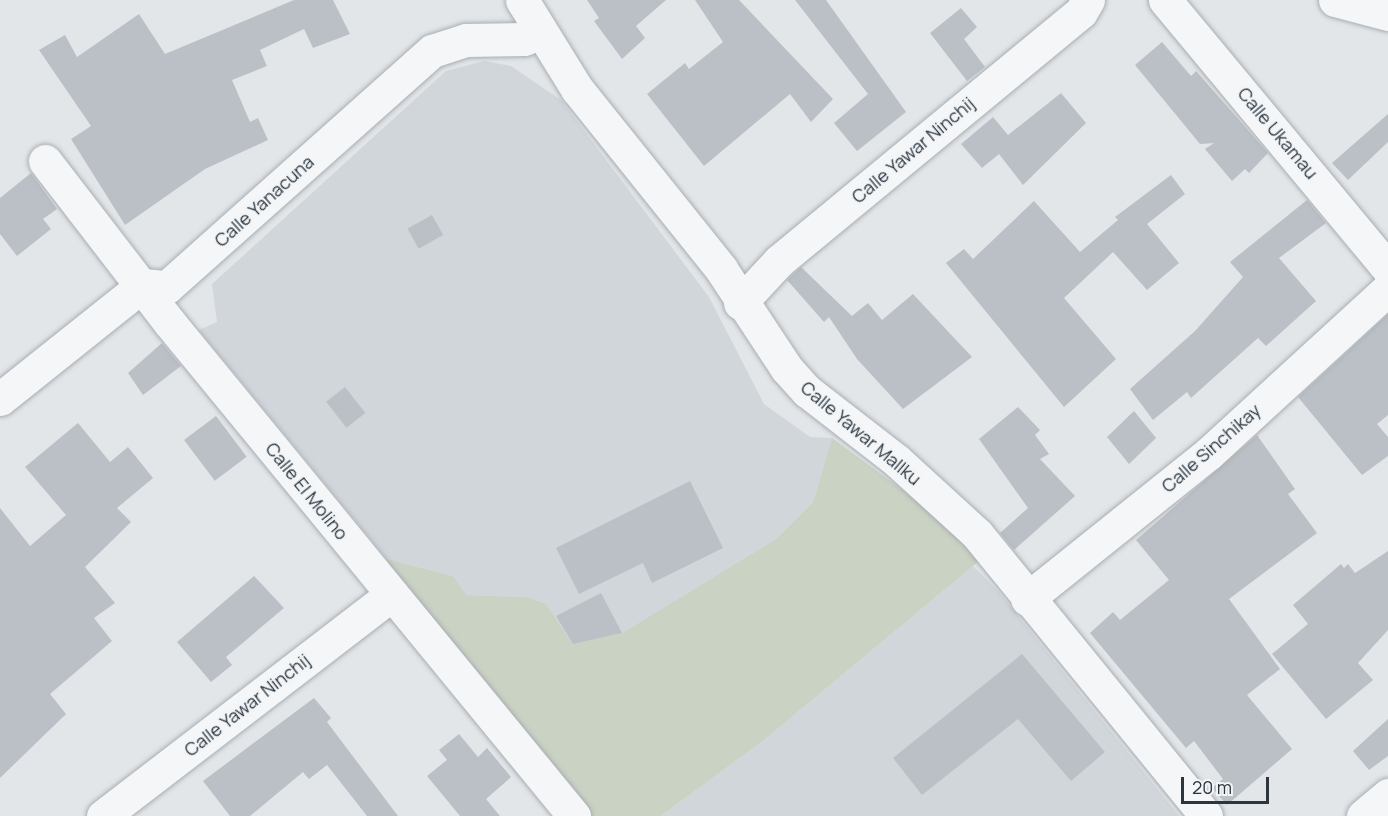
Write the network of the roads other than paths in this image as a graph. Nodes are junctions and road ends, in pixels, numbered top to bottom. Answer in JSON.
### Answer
{"nodes":[{"id":1,"x":522,"y":0,"type":"edge"},
{"id":2,"x":1088,"y":0,"type":"edge"},
{"id":3,"x":1165,"y":0,"type":"edge"},
{"id":4,"x":1335,"y":0,"type":"edge"},
{"id":5,"x":1388,"y":14,"type":"edge"},
{"id":6,"x":540,"y":33,"type":"junction"},
{"id":7,"x":45,"y":161,"type":"dead end"},
{"id":8,"x":1388,"y":269,"type":"edge"},
{"id":9,"x":143,"y":285,"type":"junction"},
{"id":10,"x":1388,"y":290,"type":"edge"},
{"id":11,"x":740,"y":303,"type":"junction"},
{"id":12,"x":0,"y":399,"type":"edge"},
{"id":13,"x":392,"y":594,"type":"junction"},
{"id":14,"x":1027,"y":599,"type":"junction"},
{"id":15,"x":1388,"y":795,"type":"edge"},
{"id":16,"x":103,"y":816,"type":"edge"},
{"id":17,"x":574,"y":816,"type":"edge"},
{"id":18,"x":1206,"y":816,"type":"edge"},
{"id":19,"x":1363,"y":816,"type":"edge"}],
"edges":[{"from":1,"to":6,"type":"street","name":"Calle Yawar Mallku"},
{"from":2,"to":11,"type":"street","name":"Calle Yawar Ninchij"},
{"from":3,"to":8,"type":"street","name":"Calle Ukamau"},
{"from":4,"to":5,"type":"street"},
{"from":6,"to":9,"type":"street","name":"Calle Yanacuna"},
{"from":6,"to":11,"type":"street","name":"Calle Yawar Mallku"},
{"from":7,"to":9,"type":"street","name":"Calle El Molino"},
{"from":9,"to":12,"type":"street"},
{"from":9,"to":13,"type":"street","name":"Calle El Molino"},
{"from":10,"to":14,"type":"street","name":"Calle Sinchikay"},
{"from":11,"to":14,"type":"street","name":"Calle Yawar Mallku"},
{"from":13,"to":16,"type":"street","name":"Calle Yawar Ninchij"},
{"from":13,"to":17,"type":"street","name":"Calle El Molino"},
{"from":14,"to":18,"type":"street","name":"Calle Yawar Mallku"},
{"from":15,"to":19,"type":"street"}]}
